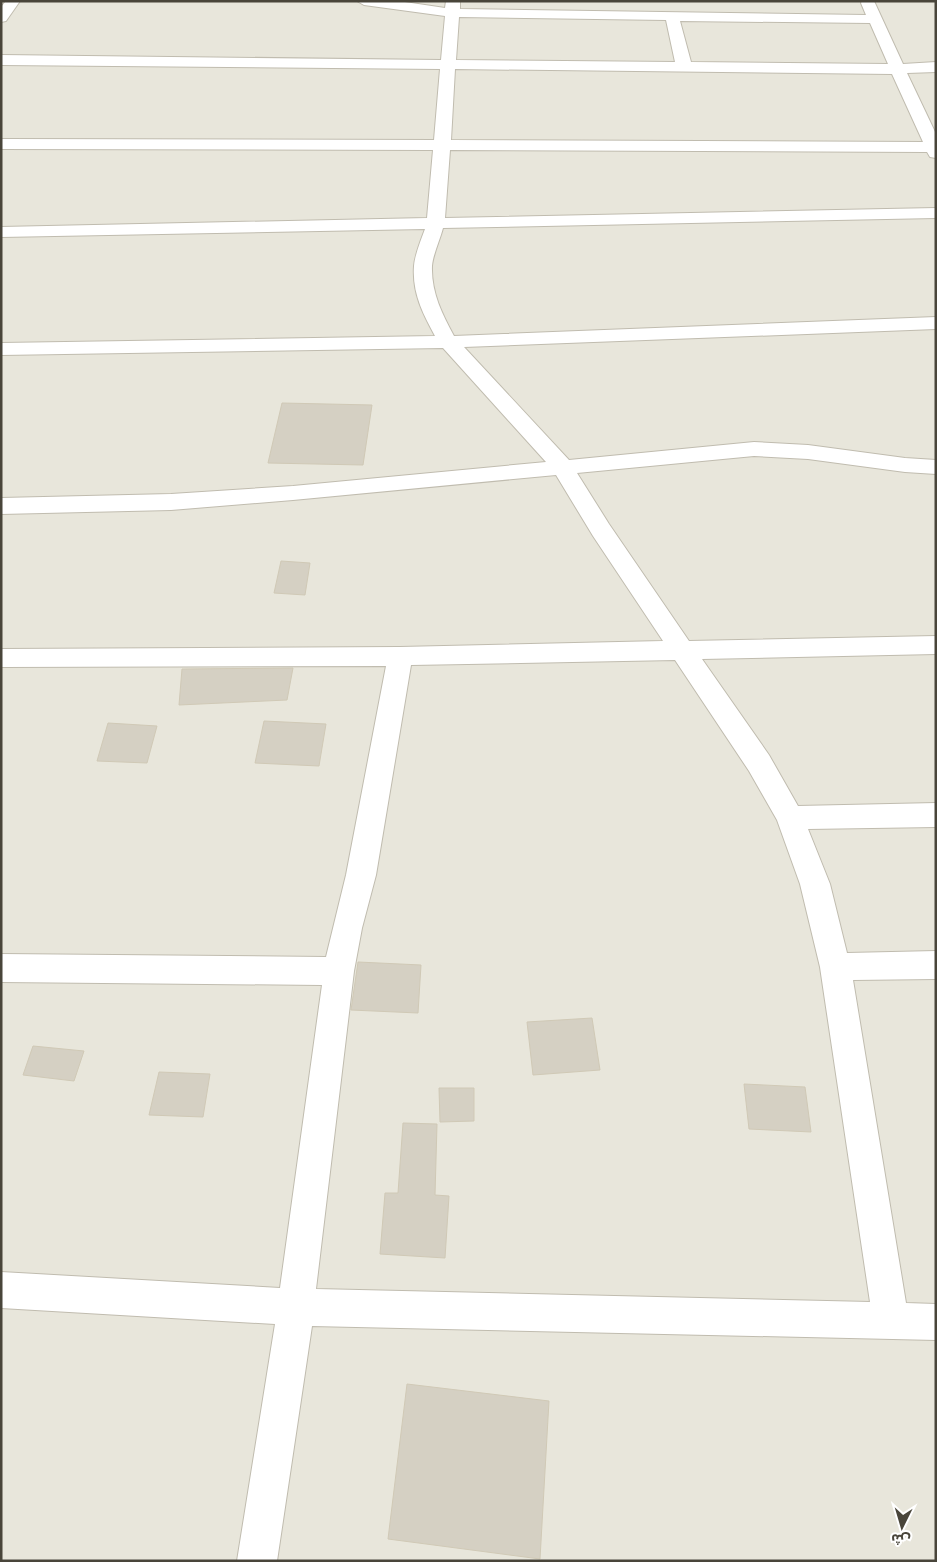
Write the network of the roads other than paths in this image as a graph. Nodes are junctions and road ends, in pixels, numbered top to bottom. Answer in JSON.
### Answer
{"nodes":[{"id":1,"x":13,"y":1,"type":"edge"},
{"id":2,"x":364,"y":1,"type":"edge"},
{"id":3,"x":636,"y":1,"type":"edge"},
{"id":4,"x":867,"y":1,"type":"edge"},
{"id":5,"x":453,"y":7,"type":"edge"},
{"id":6,"x":638,"y":16,"type":"junction"},
{"id":7,"x":672,"y":17,"type":"junction"},
{"id":8,"x":1,"y":18,"type":"edge"},
{"id":9,"x":874,"y":19,"type":"junction"},
{"id":10,"x":1,"y":60,"type":"edge"},
{"id":11,"x":450,"y":64,"type":"junction"},
{"id":12,"x":684,"y":66,"type":"junction"},
{"id":13,"x":936,"y":67,"type":"edge"},
{"id":14,"x":897,"y":69,"type":"junction"},
{"id":15,"x":1,"y":144,"type":"edge"},
{"id":16,"x":443,"y":146,"type":"junction"},
{"id":17,"x":935,"y":149,"type":"edge"},
{"id":18,"x":936,"y":213,"type":"edge"},
{"id":19,"x":436,"y":222,"type":"junction"},
{"id":20,"x":1,"y":232,"type":"edge"},
{"id":21,"x":936,"y":323,"type":"edge"},
{"id":22,"x":448,"y":342,"type":"junction"},
{"id":23,"x":1,"y":349,"type":"edge"},
{"id":24,"x":562,"y":466,"type":"junction"},
{"id":25,"x":936,"y":467,"type":"edge"},
{"id":26,"x":1,"y":506,"type":"edge"},
{"id":27,"x":936,"y":646,"type":"edge"},
{"id":28,"x":683,"y":650,"type":"junction"},
{"id":29,"x":400,"y":656,"type":"junction"},
{"id":30,"x":1,"y":658,"type":"edge"},
{"id":31,"x":936,"y":815,"type":"edge"},
{"id":32,"x":790,"y":818,"type":"junction"},
{"id":33,"x":936,"y":965,"type":"edge"},
{"id":34,"x":835,"y":967,"type":"junction"},
{"id":35,"x":1,"y":968,"type":"edge"},
{"id":36,"x":339,"y":971,"type":"junction"},
{"id":37,"x":1,"y":1290,"type":"edge"},
{"id":38,"x":296,"y":1307,"type":"junction"},
{"id":39,"x":891,"y":1321,"type":"junction"},
{"id":40,"x":936,"y":1322,"type":"edge"},
{"id":41,"x":257,"y":1561,"type":"edge"}],
"edges":[{"from":1,"to":8,"type":"street"},
{"from":2,"to":5,"type":"street"},
{"from":3,"to":6,"type":"street"},
{"from":4,"to":9,"type":"street"},
{"from":5,"to":6,"type":"street"},
{"from":5,"to":11,"type":"street"},
{"from":6,"to":7,"type":"street"},
{"from":7,"to":9,"type":"street"},
{"from":7,"to":12,"type":"street"},
{"from":9,"to":14,"type":"street"},
{"from":10,"to":11,"type":"street"},
{"from":11,"to":12,"type":"street"},
{"from":11,"to":16,"type":"street"},
{"from":12,"to":14,"type":"street"},
{"from":13,"to":14,"type":"street"},
{"from":14,"to":17,"type":"street"},
{"from":15,"to":16,"type":"street"},
{"from":16,"to":17,"type":"street"},
{"from":16,"to":19,"type":"street"},
{"from":18,"to":19,"type":"street"},
{"from":19,"to":20,"type":"street"},
{"from":19,"to":22,"type":"street"},
{"from":21,"to":22,"type":"street"},
{"from":22,"to":23,"type":"street"},
{"from":22,"to":24,"type":"street"},
{"from":24,"to":25,"type":"street"},
{"from":24,"to":26,"type":"street"},
{"from":24,"to":28,"type":"street"},
{"from":27,"to":28,"type":"street"},
{"from":28,"to":29,"type":"street"},
{"from":28,"to":32,"type":"street"},
{"from":29,"to":30,"type":"street"},
{"from":29,"to":36,"type":"street"},
{"from":31,"to":32,"type":"street"},
{"from":32,"to":34,"type":"street"},
{"from":33,"to":34,"type":"street"},
{"from":34,"to":39,"type":"street"},
{"from":35,"to":36,"type":"street"},
{"from":36,"to":38,"type":"street"},
{"from":37,"to":38,"type":"street"},
{"from":38,"to":39,"type":"street"},
{"from":38,"to":41,"type":"street"},
{"from":39,"to":40,"type":"street"}]}
